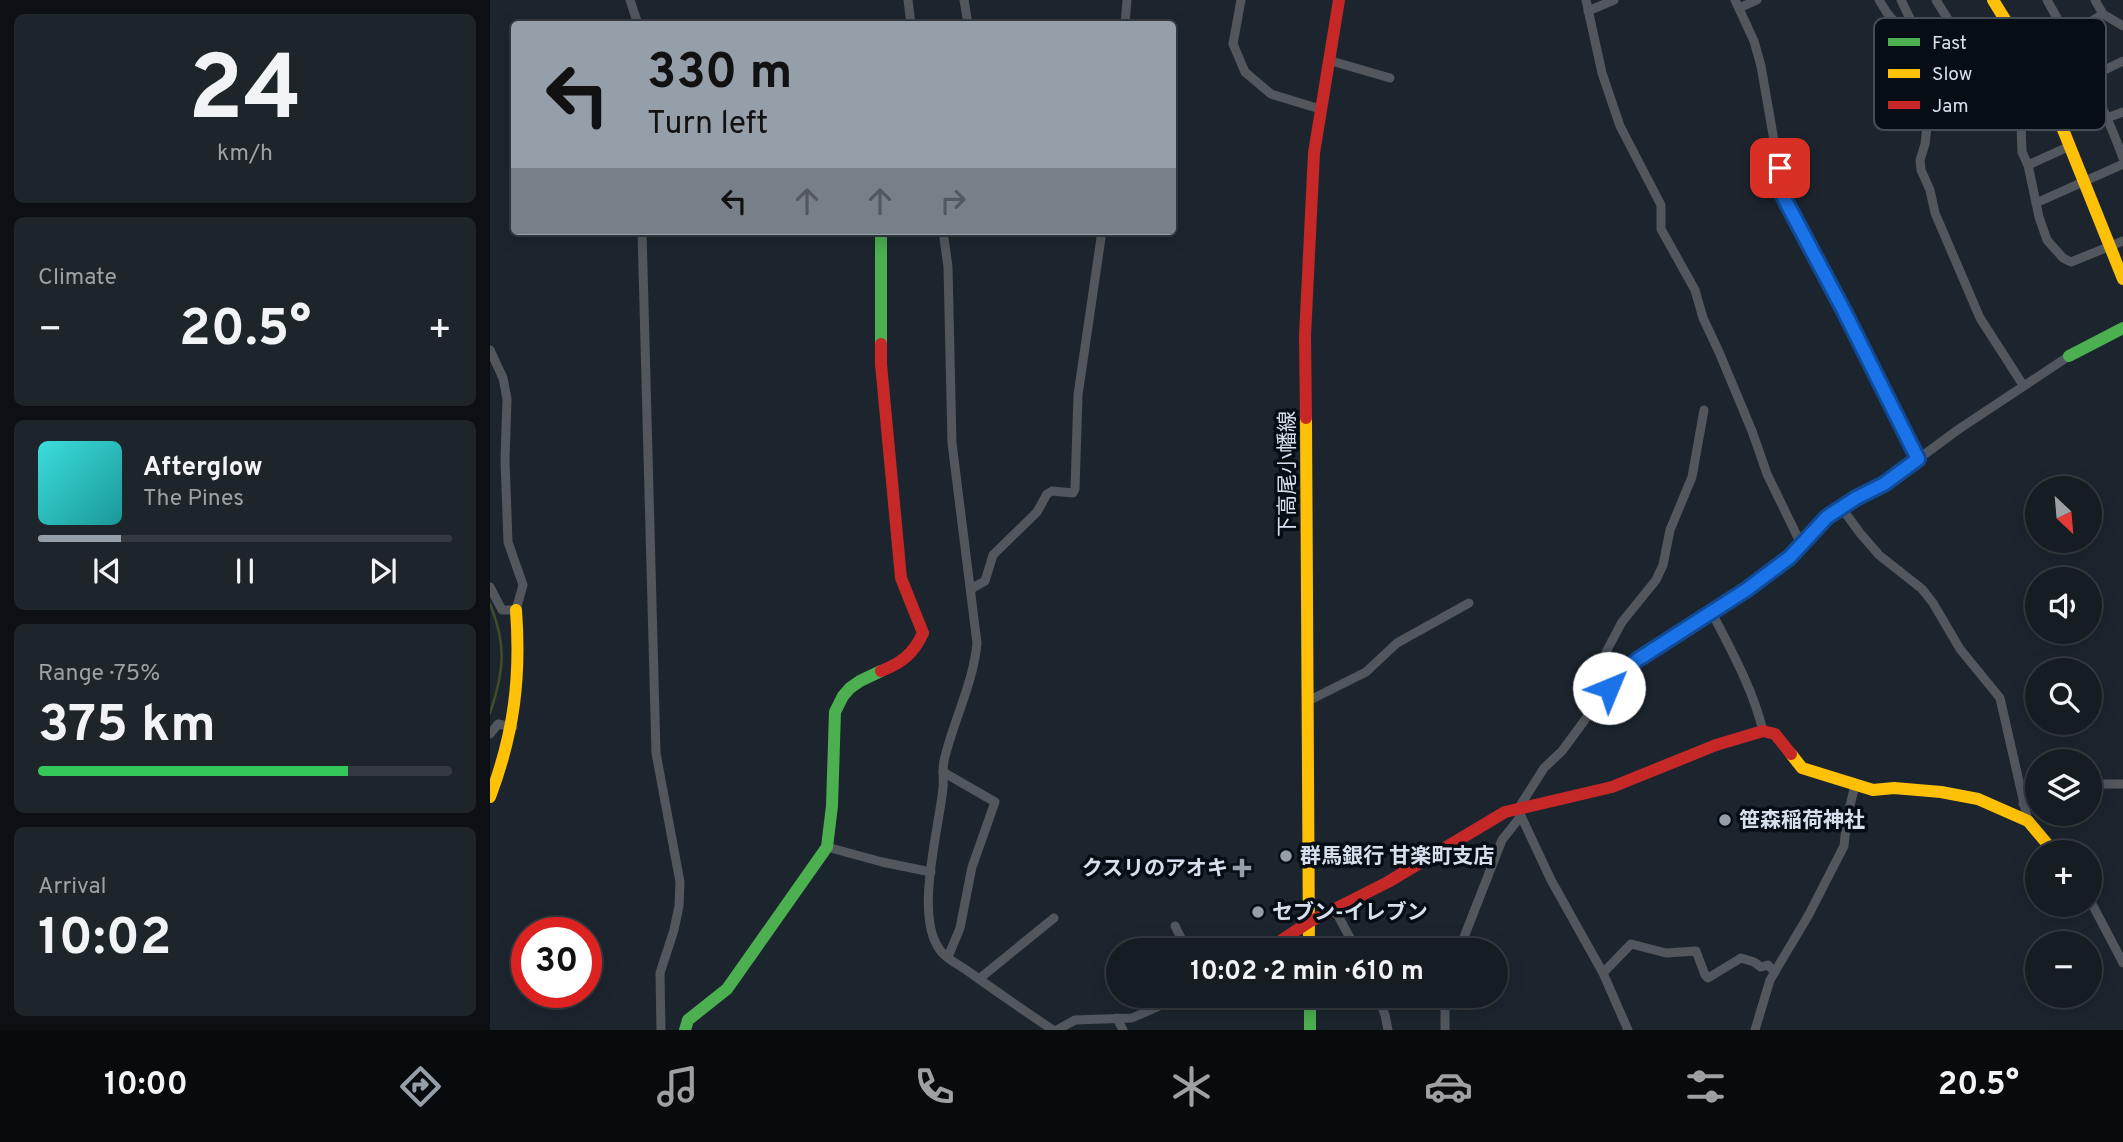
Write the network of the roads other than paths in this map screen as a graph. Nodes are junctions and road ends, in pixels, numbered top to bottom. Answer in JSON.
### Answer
{"nodes":[{"id":1,"x":630,"y":0,"type":"edge"},
{"id":2,"x":908,"y":0,"type":"edge"},
{"id":3,"x":964,"y":0,"type":"edge"},
{"id":4,"x":1127,"y":0,"type":"edge"},
{"id":5,"x":1241,"y":0,"type":"edge"},
{"id":6,"x":1339,"y":0,"type":"edge"},
{"id":7,"x":1586,"y":0,"type":"edge"},
{"id":8,"x":1614,"y":0,"type":"edge"},
{"id":9,"x":1756,"y":0,"type":"edge"},
{"id":10,"x":1879,"y":0,"type":"edge"},
{"id":11,"x":1901,"y":0,"type":"edge"},
{"id":12,"x":1936,"y":0,"type":"edge"},
{"id":13,"x":1993,"y":0,"type":"edge"},
{"id":14,"x":2047,"y":0,"type":"edge"},
{"id":15,"x":2095,"y":0,"type":"edge"},
{"id":16,"x":1737,"y":4,"type":"edge"},
{"id":17,"x":1588,"y":10,"type":"junction"},
{"id":18,"x":2103,"y":14,"type":"junction"},
{"id":19,"x":1891,"y":18,"type":"edge"},
{"id":20,"x":1910,"y":18,"type":"edge"},
{"id":21,"x":1947,"y":18,"type":"edge"},
{"id":22,"x":2004,"y":18,"type":"edge"},
{"id":23,"x":2057,"y":18,"type":"edge"},
{"id":24,"x":2096,"y":18,"type":"edge"},
{"id":25,"x":637,"y":21,"type":"edge"},
{"id":26,"x":911,"y":21,"type":"edge"},
{"id":27,"x":968,"y":21,"type":"edge"},
{"id":28,"x":1125,"y":21,"type":"edge"},
{"id":29,"x":2123,"y":26,"type":"edge"},
{"id":30,"x":1328,"y":60,"type":"junction"},
{"id":31,"x":2123,"y":61,"type":"edge"},
{"id":32,"x":2106,"y":69,"type":"edge"},
{"id":33,"x":1390,"y":78,"type":"dead end"},
{"id":34,"x":1320,"y":109,"type":"junction"},
{"id":35,"x":2123,"y":112,"type":"edge"},
{"id":36,"x":2107,"y":118,"type":"joint"},
{"id":37,"x":1927,"y":130,"type":"edge"},
{"id":38,"x":2021,"y":130,"type":"edge"},
{"id":39,"x":2063,"y":130,"type":"edge"},
{"id":40,"x":2070,"y":146,"type":"junction"},
{"id":41,"x":2123,"y":158,"type":"edge"},
{"id":42,"x":2123,"y":164,"type":"edge"},
{"id":43,"x":2028,"y":165,"type":"junction"},
{"id":44,"x":2085,"y":181,"type":"junction"},
{"id":45,"x":2036,"y":203,"type":"junction"},
{"id":46,"x":642,"y":235,"type":"edge"},
{"id":47,"x":881,"y":235,"type":"edge"},
{"id":48,"x":944,"y":235,"type":"edge"},
{"id":49,"x":1101,"y":235,"type":"edge"},
{"id":50,"x":2123,"y":241,"type":"edge"},
{"id":51,"x":2110,"y":246,"type":"junction"},
{"id":52,"x":2123,"y":279,"type":"edge"},
{"id":53,"x":2123,"y":328,"type":"edge"},
{"id":54,"x":490,"y":350,"type":"edge"},
{"id":55,"x":2069,"y":356,"type":"joint"},
{"id":56,"x":2023,"y":385,"type":"junction"},
{"id":57,"x":1704,"y":410,"type":"dead end"},
{"id":58,"x":1918,"y":459,"type":"junction"},
{"id":59,"x":1842,"y":506,"type":"junction"},
{"id":60,"x":1801,"y":544,"type":"junction"},
{"id":61,"x":490,"y":587,"type":"edge"},
{"id":62,"x":971,"y":589,"type":"junction"},
{"id":63,"x":1469,"y":603,"type":"dead end"},
{"id":64,"x":516,"y":610,"type":"junction"},
{"id":65,"x":1711,"y":611,"type":"junction"},
{"id":66,"x":1609,"y":688,"type":"junction"},
{"id":67,"x":1308,"y":701,"type":"junction"},
{"id":68,"x":513,"y":727,"type":"junction"},
{"id":69,"x":1763,"y":732,"type":"junction"},
{"id":70,"x":490,"y":734,"type":"edge"},
{"id":71,"x":943,"y":772,"type":"junction"},
{"id":72,"x":2102,"y":784,"type":"edge"},
{"id":73,"x":2123,"y":784,"type":"edge"},
{"id":74,"x":1855,"y":785,"type":"junction"},
{"id":75,"x":490,"y":797,"type":"edge"},
{"id":76,"x":2023,"y":804,"type":"joint"},
{"id":77,"x":2025,"y":811,"type":"edge"},
{"id":78,"x":1519,"y":813,"type":"junction"},
{"id":79,"x":2025,"y":820,"type":"edge"},
{"id":80,"x":2032,"y":826,"type":"edge"},
{"id":81,"x":2044,"y":840,"type":"edge"},
{"id":82,"x":827,"y":847,"type":"junction"},
{"id":83,"x":931,"y":872,"type":"junction"},
{"id":84,"x":1334,"y":908,"type":"junction"},
{"id":85,"x":2099,"y":917,"type":"edge"},
{"id":86,"x":1054,"y":918,"type":"dead end"},
{"id":87,"x":1309,"y":922,"type":"junction"},
{"id":88,"x":1175,"y":926,"type":"dead end"},
{"id":89,"x":1181,"y":938,"type":"edge"},
{"id":90,"x":1285,"y":938,"type":"edge"},
{"id":91,"x":1309,"y":938,"type":"edge"},
{"id":92,"x":1350,"y":938,"type":"edge"},
{"id":93,"x":1464,"y":938,"type":"edge"},
{"id":94,"x":948,"y":957,"type":"junction"},
{"id":95,"x":2123,"y":963,"type":"edge"},
{"id":96,"x":1775,"y":972,"type":"junction"},
{"id":97,"x":1603,"y":973,"type":"junction"},
{"id":98,"x":979,"y":979,"type":"junction"},
{"id":99,"x":1153,"y":1008,"type":"edge"},
{"id":100,"x":1310,"y":1008,"type":"edge"},
{"id":101,"x":1383,"y":1008,"type":"edge"},
{"id":102,"x":1446,"y":1008,"type":"edge"},
{"id":103,"x":1117,"y":1018,"type":"junction"},
{"id":104,"x":661,"y":1030,"type":"edge"},
{"id":105,"x":685,"y":1030,"type":"edge"},
{"id":106,"x":1055,"y":1030,"type":"edge"},
{"id":107,"x":1123,"y":1030,"type":"edge"},
{"id":108,"x":1310,"y":1030,"type":"edge"},
{"id":109,"x":1388,"y":1030,"type":"edge"},
{"id":110,"x":1445,"y":1030,"type":"edge"},
{"id":111,"x":1628,"y":1030,"type":"edge"},
{"id":112,"x":1755,"y":1030,"type":"edge"}],
"edges":[{"from":1,"to":25,"type":"street"},
{"from":2,"to":26,"type":"street"},
{"from":3,"to":27,"type":"street"},
{"from":4,"to":28,"type":"street"},
{"from":5,"to":34,"type":"street"},
{"from":6,"to":30,"type":"street","name":"下高尾小幡線"},
{"from":7,"to":17,"type":"street"},
{"from":8,"to":17,"type":"street"},
{"from":9,"to":16,"type":"street"},
{"from":10,"to":19,"type":"street"},
{"from":11,"to":20,"type":"street"},
{"from":12,"to":21,"type":"street"},
{"from":13,"to":22,"type":"street"},
{"from":14,"to":23,"type":"street"},
{"from":15,"to":18,"type":"street"},
{"from":16,"to":58,"type":"street"},
{"from":17,"to":60,"type":"street"},
{"from":18,"to":24,"type":"street"},
{"from":18,"to":29,"type":"street"},
{"from":30,"to":33,"type":"street"},
{"from":30,"to":34,"type":"street","name":"下高尾小幡線"},
{"from":31,"to":32,"type":"street"},
{"from":34,"to":67,"type":"street","name":"下高尾小幡線"},
{"from":35,"to":36,"type":"street"},
{"from":36,"to":41,"type":"street"},
{"from":37,"to":56,"type":"street"},
{"from":38,"to":43,"type":"street"},
{"from":39,"to":40,"type":"street"},
{"from":40,"to":43,"type":"street"},
{"from":40,"to":44,"type":"street"},
{"from":42,"to":44,"type":"street"},
{"from":43,"to":45,"type":"street"},
{"from":44,"to":45,"type":"street"},
{"from":44,"to":51,"type":"street"},
{"from":45,"to":51,"type":"street"},
{"from":46,"to":104,"type":"street"},
{"from":47,"to":82,"type":"street"},
{"from":48,"to":62,"type":"street"},
{"from":49,"to":62,"type":"street"},
{"from":50,"to":51,"type":"street"},
{"from":51,"to":52,"type":"street"},
{"from":53,"to":55,"type":"street"},
{"from":54,"to":64,"type":"street"},
{"from":55,"to":56,"type":"street"},
{"from":56,"to":58,"type":"street"},
{"from":57,"to":66,"type":"street"},
{"from":58,"to":59,"type":"street"},
{"from":59,"to":60,"type":"street"},
{"from":59,"to":76,"type":"street"},
{"from":60,"to":65,"type":"street"},
{"from":61,"to":64,"type":"street"},
{"from":62,"to":71,"type":"street"},
{"from":63,"to":67,"type":"street"},
{"from":64,"to":68,"type":"street"},
{"from":65,"to":66,"type":"street"},
{"from":65,"to":69,"type":"street"},
{"from":66,"to":78,"type":"street"},
{"from":67,"to":87,"type":"street","name":"下高尾小幡線"},
{"from":68,"to":70,"type":"street"},
{"from":68,"to":75,"type":"street"},
{"from":69,"to":74,"type":"street"},
{"from":69,"to":78,"type":"street"},
{"from":71,"to":83,"type":"street"},
{"from":71,"to":94,"type":"street"},
{"from":72,"to":73,"type":"street"},
{"from":74,"to":79,"type":"street"},
{"from":74,"to":96,"type":"street"},
{"from":76,"to":77,"type":"street"},
{"from":78,"to":84,"type":"street"},
{"from":78,"to":93,"type":"street"},
{"from":78,"to":97,"type":"street"},
{"from":80,"to":81,"type":"street"},
{"from":82,"to":83,"type":"street"},
{"from":82,"to":105,"type":"street"},
{"from":83,"to":94,"type":"street"},
{"from":84,"to":87,"type":"street"},
{"from":84,"to":92,"type":"street"},
{"from":85,"to":95,"type":"street"},
{"from":86,"to":98,"type":"street"},
{"from":87,"to":90,"type":"street"},
{"from":87,"to":91,"type":"street","name":"下高尾小幡線"},
{"from":88,"to":89,"type":"street"},
{"from":94,"to":98,"type":"street"},
{"from":96,"to":97,"type":"street"},
{"from":96,"to":112,"type":"street"},
{"from":97,"to":111,"type":"street"},
{"from":98,"to":106,"type":"street"},
{"from":99,"to":103,"type":"street"},
{"from":100,"to":108,"type":"street"},
{"from":101,"to":109,"type":"street"},
{"from":102,"to":110,"type":"street"},
{"from":103,"to":106,"type":"street"},
{"from":103,"to":107,"type":"street"}]}
